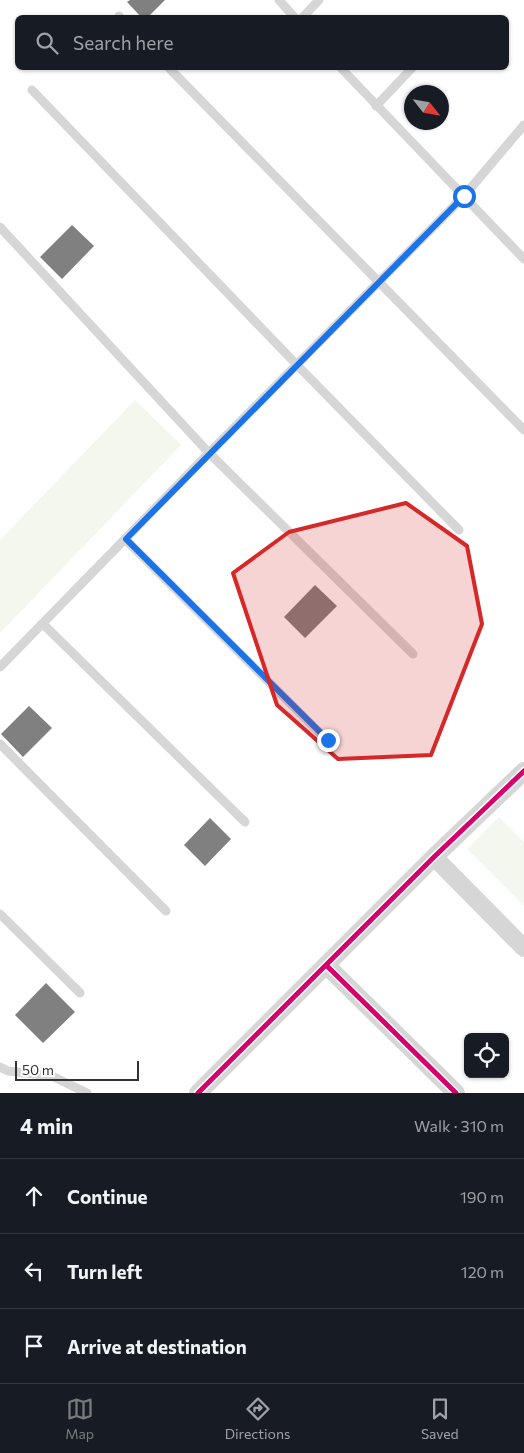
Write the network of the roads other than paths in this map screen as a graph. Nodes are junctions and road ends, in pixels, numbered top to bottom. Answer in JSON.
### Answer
{"nodes":[{"id":1,"x":279,"y":0,"type":"edge"},
{"id":2,"x":319,"y":0,"type":"edge"},
{"id":3,"x":292,"y":15,"type":"edge"},
{"id":4,"x":305,"y":15,"type":"edge"},
{"id":5,"x":171,"y":70,"type":"edge"},
{"id":6,"x":343,"y":70,"type":"edge"},
{"id":7,"x":410,"y":70,"type":"edge"},
{"id":8,"x":32,"y":90,"type":"dead end"},
{"id":9,"x":376,"y":106,"type":"junction"},
{"id":10,"x":524,"y":125,"type":"edge"},
{"id":11,"x":464,"y":196,"type":"junction"},
{"id":12,"x":0,"y":227,"type":"edge"},
{"id":13,"x":524,"y":259,"type":"edge"},
{"id":14,"x":379,"y":281,"type":"junction"},
{"id":15,"x":297,"y":365,"type":"junction"},
{"id":16,"x":524,"y":430,"type":"edge"},
{"id":17,"x":209,"y":453,"type":"junction"},
{"id":18,"x":459,"y":530,"type":"dead end"},
{"id":19,"x":126,"y":539,"type":"junction"},
{"id":20,"x":43,"y":624,"type":"junction"},
{"id":21,"x":413,"y":654,"type":"dead end"},
{"id":22,"x":0,"y":667,"type":"edge"},
{"id":23,"x":328,"y":740,"type":"dead end"},
{"id":24,"x":0,"y":744,"type":"edge"},
{"id":25,"x":524,"y":771,"type":"edge"},
{"id":26,"x":245,"y":822,"type":"dead end"},
{"id":27,"x":434,"y":857,"type":"junction"},
{"id":28,"x":166,"y":911,"type":"dead end"},
{"id":29,"x":0,"y":914,"type":"edge"},
{"id":30,"x":524,"y":948,"type":"edge"},
{"id":31,"x":326,"y":965,"type":"junction"},
{"id":32,"x":80,"y":993,"type":"dead end"},
{"id":33,"x":0,"y":1067,"type":"edge"},
{"id":34,"x":86,"y":1093,"type":"edge"},
{"id":35,"x":198,"y":1093,"type":"edge"},
{"id":36,"x":456,"y":1093,"type":"edge"}],
"edges":[{"from":1,"to":3,"type":"lane"},
{"from":2,"to":4,"type":"lane"},
{"from":5,"to":14,"type":"lane"},
{"from":6,"to":9,"type":"lane"},
{"from":7,"to":9,"type":"lane"},
{"from":8,"to":15,"type":"lane"},
{"from":9,"to":11,"type":"lane"},
{"from":10,"to":11,"type":"lane"},
{"from":11,"to":13,"type":"lane"},
{"from":11,"to":14,"type":"lane"},
{"from":12,"to":17,"type":"lane"},
{"from":14,"to":15,"type":"lane"},
{"from":14,"to":16,"type":"lane"},
{"from":15,"to":17,"type":"lane"},
{"from":15,"to":18,"type":"lane"},
{"from":17,"to":19,"type":"lane"},
{"from":17,"to":21,"type":"lane"},
{"from":19,"to":20,"type":"lane"},
{"from":19,"to":23,"type":"lane"},
{"from":20,"to":22,"type":"lane"},
{"from":20,"to":26,"type":"lane"},
{"from":24,"to":28,"type":"lane"},
{"from":25,"to":27,"type":"street"},
{"from":27,"to":30,"type":"street"},
{"from":27,"to":31,"type":"street"},
{"from":29,"to":32,"type":"lane"},
{"from":31,"to":35,"type":"street"},
{"from":31,"to":36,"type":"street"},
{"from":33,"to":34,"type":"lane"}]}
